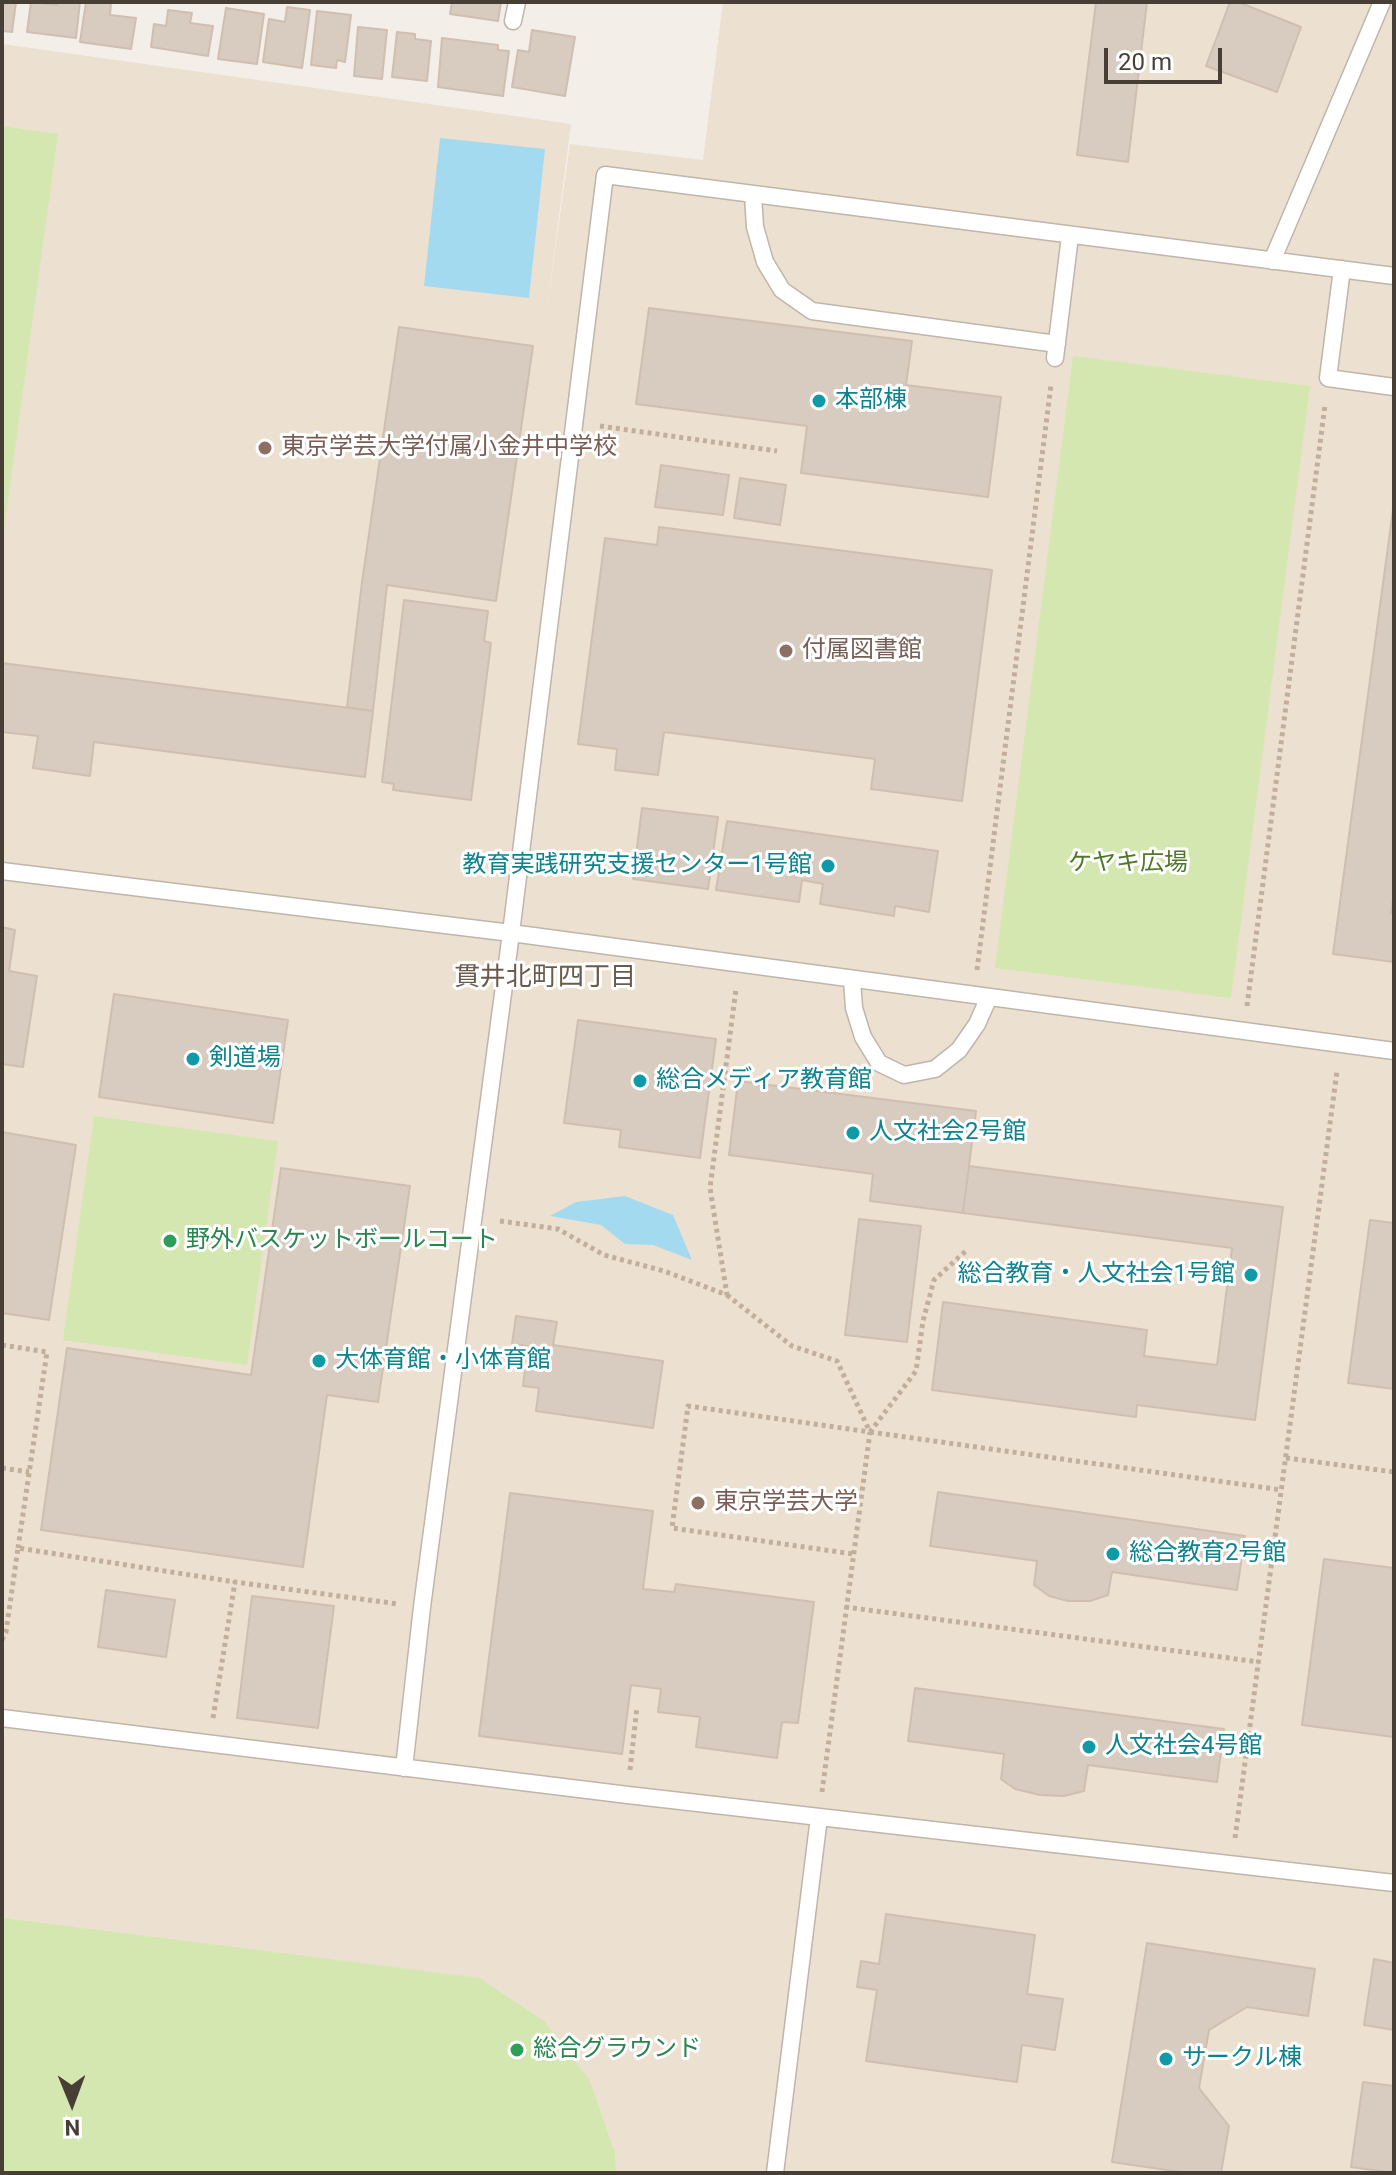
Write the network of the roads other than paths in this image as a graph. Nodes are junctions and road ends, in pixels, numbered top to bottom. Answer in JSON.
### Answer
{"nodes":[{"id":1,"x":517,"y":2,"type":"edge"},
{"id":2,"x":1382,"y":2,"type":"edge"},
{"id":3,"x":513,"y":21,"type":"dead end"},
{"id":4,"x":753,"y":195,"type":"junction"},
{"id":5,"x":1070,"y":236,"type":"junction"},
{"id":6,"x":1272,"y":261,"type":"junction"},
{"id":7,"x":1342,"y":269,"type":"junction"},
{"id":8,"x":1394,"y":276,"type":"edge"},
{"id":9,"x":1394,"y":387,"type":"edge"},
{"id":10,"x":2,"y":871,"type":"edge"},
{"id":11,"x":511,"y":933,"type":"junction"},
{"id":12,"x":852,"y":980,"type":"junction"},
{"id":13,"x":981,"y":996,"type":"junction"},
{"id":14,"x":1394,"y":1051,"type":"edge"},
{"id":15,"x":2,"y":1718,"type":"edge"},
{"id":16,"x":404,"y":1768,"type":"junction"},
{"id":17,"x":819,"y":1817,"type":"junction"},
{"id":18,"x":1394,"y":1883,"type":"edge"},
{"id":19,"x":775,"y":2173,"type":"edge"}],
"edges":[{"from":1,"to":3,"type":"lane"},
{"from":2,"to":6,"type":"lane"},
{"from":4,"to":5,"type":"lane"},
{"from":4,"to":5,"type":"lane"},
{"from":4,"to":11,"type":"lane"},
{"from":5,"to":6,"type":"lane"},
{"from":6,"to":7,"type":"lane"},
{"from":7,"to":8,"type":"lane"},
{"from":7,"to":9,"type":"lane"},
{"from":10,"to":11,"type":"lane"},
{"from":11,"to":12,"type":"lane"},
{"from":11,"to":16,"type":"lane"},
{"from":12,"to":13,"type":"lane"},
{"from":12,"to":13,"type":"lane"},
{"from":13,"to":14,"type":"lane"},
{"from":15,"to":16,"type":"lane"},
{"from":16,"to":17,"type":"lane"},
{"from":17,"to":18,"type":"lane"},
{"from":17,"to":19,"type":"lane"}]}
